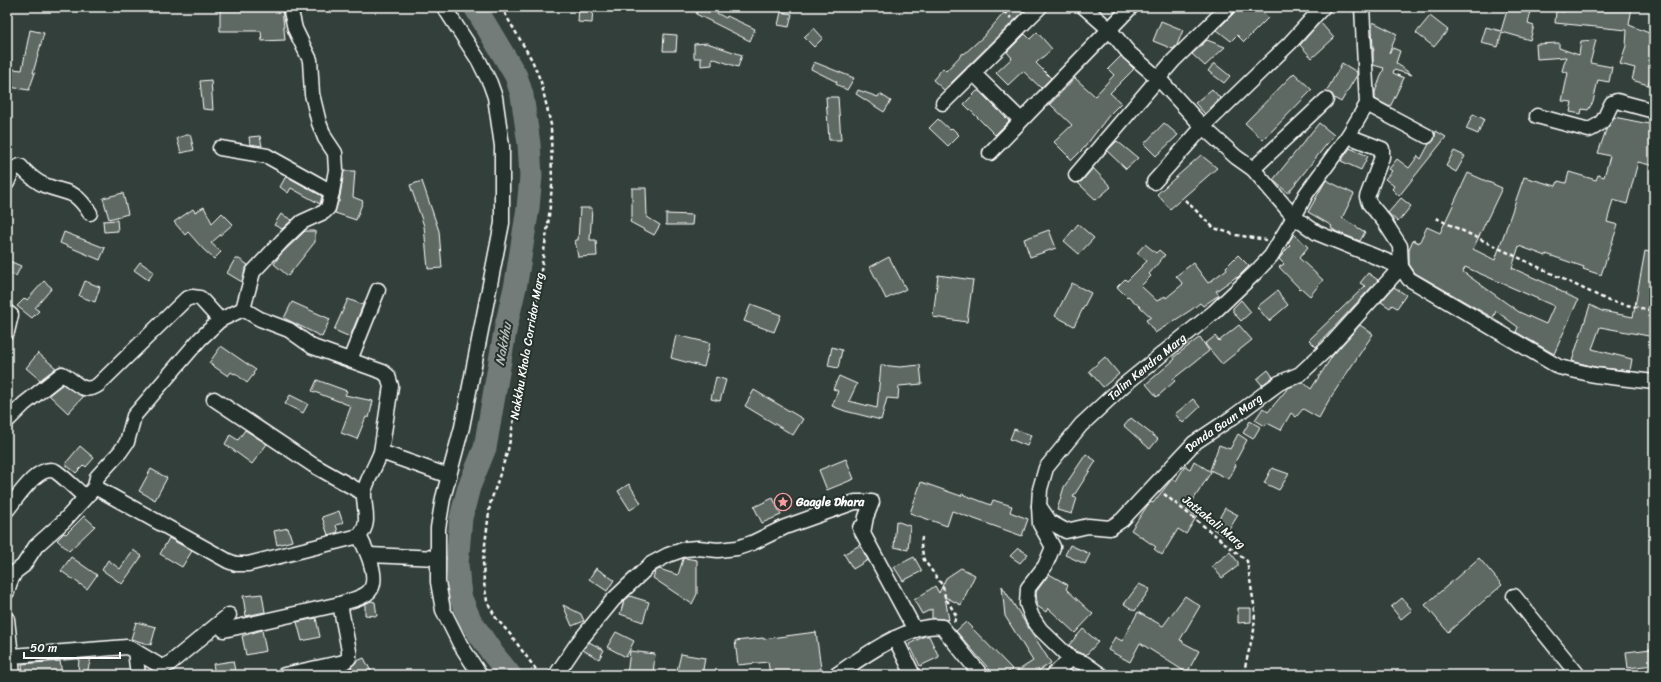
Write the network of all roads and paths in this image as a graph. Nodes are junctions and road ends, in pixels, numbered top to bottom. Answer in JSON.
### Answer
{"nodes":[{"id":1,"x":290,"y":7,"type":"edge"},
{"id":2,"x":444,"y":7,"type":"edge"},
{"id":3,"x":501,"y":7,"type":"edge"},
{"id":4,"x":1040,"y":7,"type":"edge"},
{"id":5,"x":1084,"y":7,"type":"edge"},
{"id":6,"x":1131,"y":7,"type":"edge"},
{"id":7,"x":1228,"y":7,"type":"edge"},
{"id":8,"x":1323,"y":7,"type":"edge"},
{"id":9,"x":1362,"y":7,"type":"edge"},
{"id":10,"x":1109,"y":29,"type":"junction"},
{"id":11,"x":973,"y":73,"type":"junction"},
{"id":12,"x":1158,"y":78,"type":"junction"},
{"id":13,"x":1326,"y":100,"type":"dead end"},
{"id":14,"x":943,"y":103,"type":"dead end"},
{"id":15,"x":1367,"y":104,"type":"junction"},
{"id":16,"x":1654,"y":111,"type":"edge"},
{"id":17,"x":1536,"y":116,"type":"dead end"},
{"id":18,"x":1021,"y":120,"type":"junction"},
{"id":19,"x":1203,"y":127,"type":"junction"},
{"id":20,"x":1348,"y":136,"type":"junction"},
{"id":21,"x":1426,"y":136,"type":"dead end"},
{"id":22,"x":220,"y":148,"type":"dead end"},
{"id":23,"x":990,"y":153,"type":"dead end"},
{"id":24,"x":1253,"y":168,"type":"junction"},
{"id":25,"x":1076,"y":175,"type":"dead end"},
{"id":26,"x":1154,"y":182,"type":"dead end"},
{"id":27,"x":7,"y":183,"type":"edge"},
{"id":28,"x":332,"y":192,"type":"junction"},
{"id":29,"x":1185,"y":200,"type":"dead end"},
{"id":30,"x":90,"y":213,"type":"dead end"},
{"id":31,"x":1294,"y":217,"type":"junction"},
{"id":32,"x":1436,"y":218,"type":"dead end"},
{"id":33,"x":1278,"y":243,"type":"junction"},
{"id":34,"x":1401,"y":267,"type":"junction"},
{"id":35,"x":378,"y":290,"type":"dead end"},
{"id":36,"x":243,"y":309,"type":"junction"},
{"id":37,"x":1654,"y":311,"type":"edge"},
{"id":38,"x":7,"y":312,"type":"edge"},
{"id":39,"x":220,"y":320,"type":"junction"},
{"id":40,"x":7,"y":332,"type":"edge"},
{"id":41,"x":350,"y":360,"type":"junction"},
{"id":42,"x":1654,"y":382,"type":"edge"},
{"id":43,"x":214,"y":399,"type":"dead end"},
{"id":44,"x":7,"y":421,"type":"edge"},
{"id":45,"x":381,"y":452,"type":"junction"},
{"id":46,"x":449,"y":476,"type":"junction"},
{"id":47,"x":1153,"y":485,"type":"junction"},
{"id":48,"x":90,"y":492,"type":"junction"},
{"id":49,"x":363,"y":493,"type":"junction"},
{"id":50,"x":1039,"y":506,"type":"junction"},
{"id":51,"x":7,"y":510,"type":"edge"},
{"id":52,"x":359,"y":536,"type":"junction"},
{"id":53,"x":922,"y":537,"type":"dead end"},
{"id":54,"x":368,"y":556,"type":"junction"},
{"id":55,"x":438,"y":558,"type":"junction"},
{"id":56,"x":7,"y":592,"type":"edge"},
{"id":57,"x":1514,"y":596,"type":"dead end"},
{"id":58,"x":340,"y":604,"type":"junction"},
{"id":59,"x":230,"y":615,"type":"dead end"},
{"id":60,"x":7,"y":619,"type":"edge"},
{"id":61,"x":224,"y":630,"type":"dead end"},
{"id":62,"x":915,"y":630,"type":"junction"},
{"id":63,"x":946,"y":632,"type":"junction"},
{"id":64,"x":896,"y":638,"type":"junction"},
{"id":65,"x":135,"y":651,"type":"junction"},
{"id":66,"x":12,"y":656,"type":"junction"},
{"id":67,"x":1071,"y":659,"type":"junction"},
{"id":68,"x":13,"y":675,"type":"edge"},
{"id":69,"x":138,"y":675,"type":"edge"},
{"id":70,"x":284,"y":675,"type":"edge"},
{"id":71,"x":480,"y":675,"type":"edge"},
{"id":72,"x":540,"y":675,"type":"edge"},
{"id":73,"x":556,"y":675,"type":"edge"},
{"id":74,"x":836,"y":675,"type":"edge"},
{"id":75,"x":913,"y":675,"type":"edge"},
{"id":76,"x":981,"y":675,"type":"edge"},
{"id":77,"x":1053,"y":675,"type":"edge"},
{"id":78,"x":1101,"y":675,"type":"edge"},
{"id":79,"x":1243,"y":675,"type":"edge"},
{"id":80,"x":1578,"y":675,"type":"edge"}],
"edges":[{"from":1,"to":28,"type":"street"},
{"from":2,"to":46,"type":"street"},
{"from":3,"to":72,"type":"path","name":"Nakkhu Khola Corridor Marg"},
{"from":4,"to":11,"type":"street"},
{"from":5,"to":10,"type":"street"},
{"from":6,"to":10,"type":"street"},
{"from":7,"to":12,"type":"street"},
{"from":8,"to":19,"type":"street"},
{"from":9,"to":15,"type":"street"},
{"from":10,"to":12,"type":"street"},
{"from":10,"to":18,"type":"street"},
{"from":11,"to":14,"type":"street"},
{"from":11,"to":18,"type":"street"},
{"from":12,"to":19,"type":"street"},
{"from":12,"to":25,"type":"street"},
{"from":13,"to":24,"type":"street"},
{"from":15,"to":20,"type":"street","name":"Talim Kendra Marg"},
{"from":15,"to":21,"type":"street"},
{"from":16,"to":17,"type":"street"},
{"from":18,"to":23,"type":"street"},
{"from":19,"to":24,"type":"street"},
{"from":19,"to":26,"type":"street"},
{"from":20,"to":31,"type":"street","name":"Talim Kendra Marg"},
{"from":20,"to":34,"type":"street"},
{"from":22,"to":28,"type":"street"},
{"from":24,"to":31,"type":"street"},
{"from":27,"to":30,"type":"street"},
{"from":28,"to":36,"type":"street"},
{"from":29,"to":33,"type":"path"},
{"from":31,"to":33,"type":"street","name":"Talim Kendra Marg"},
{"from":31,"to":34,"type":"street"},
{"from":32,"to":37,"type":"path"},
{"from":33,"to":50,"type":"street","name":"Talim Kendra Marg"},
{"from":34,"to":42,"type":"street"},
{"from":34,"to":47,"type":"street","name":"Danda Gaun Marg"},
{"from":35,"to":41,"type":"street"},
{"from":36,"to":39,"type":"street"},
{"from":36,"to":41,"type":"street"},
{"from":38,"to":40,"type":"street"},
{"from":39,"to":44,"type":"street"},
{"from":39,"to":48,"type":"street"},
{"from":41,"to":45,"type":"street"},
{"from":43,"to":49,"type":"street"},
{"from":45,"to":46,"type":"street"},
{"from":45,"to":49,"type":"street"},
{"from":46,"to":55,"type":"street"},
{"from":47,"to":50,"type":"street","name":"Danda Gaun Marg"},
{"from":47,"to":79,"type":"path","name":"Jattakali Marg"},
{"from":48,"to":51,"type":"street"},
{"from":48,"to":52,"type":"street"},
{"from":48,"to":56,"type":"street"},
{"from":49,"to":52,"type":"street"},
{"from":50,"to":67,"type":"street","name":"Talim Kendra Marg"},
{"from":52,"to":54,"type":"street"},
{"from":53,"to":63,"type":"path"},
{"from":54,"to":55,"type":"street"},
{"from":54,"to":58,"type":"street"},
{"from":55,"to":71,"type":"street"},
{"from":57,"to":80,"type":"street"},
{"from":58,"to":61,"type":"street"},
{"from":58,"to":70,"type":"street"},
{"from":59,"to":65,"type":"street"},
{"from":60,"to":66,"type":"street"},
{"from":62,"to":63,"type":"street"},
{"from":62,"to":64,"type":"street"},
{"from":62,"to":73,"type":"street"},
{"from":63,"to":76,"type":"street"},
{"from":64,"to":74,"type":"street"},
{"from":64,"to":75,"type":"street"},
{"from":65,"to":66,"type":"street"},
{"from":65,"to":69,"type":"street"},
{"from":66,"to":68,"type":"street"},
{"from":67,"to":77,"type":"street"},
{"from":67,"to":78,"type":"street","name":"Talim Kendra Marg"}]}
